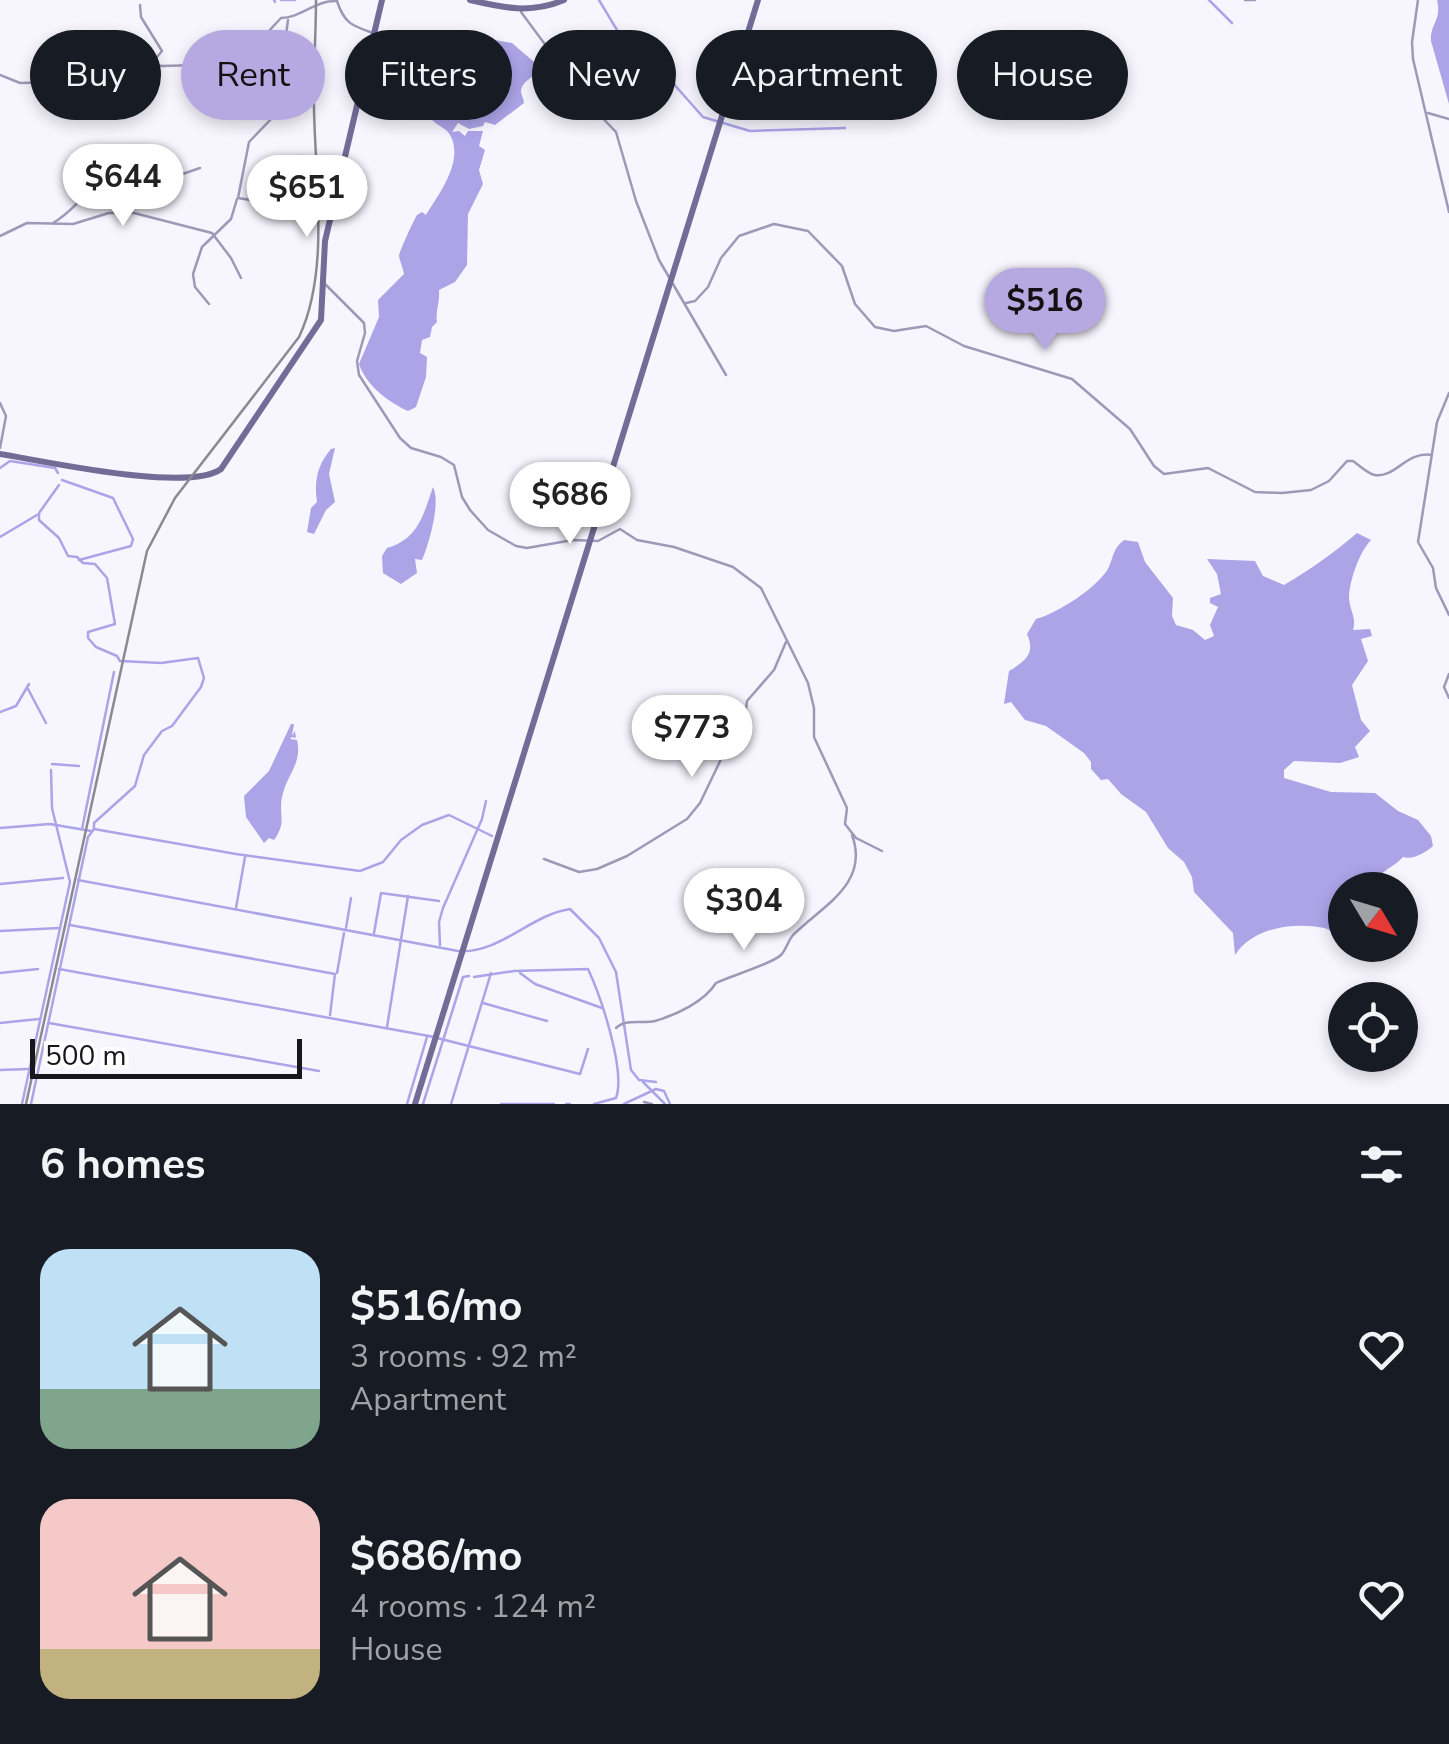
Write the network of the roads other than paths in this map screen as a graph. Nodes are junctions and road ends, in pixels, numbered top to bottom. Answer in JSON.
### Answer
{"nodes":[{"id":1,"x":337,"y":0,"type":"edge"},
{"id":2,"x":382,"y":0,"type":"edge"},
{"id":3,"x":470,"y":0,"type":"edge"},
{"id":4,"x":564,"y":0,"type":"edge"},
{"id":5,"x":758,"y":0,"type":"edge"},
{"id":6,"x":1244,"y":0,"type":"edge"},
{"id":7,"x":1255,"y":0,"type":"edge"},
{"id":8,"x":1418,"y":0,"type":"edge"},
{"id":9,"x":140,"y":5,"type":"dead end"},
{"id":10,"x":520,"y":10,"type":"junction"},
{"id":11,"x":288,"y":18,"type":"junction"},
{"id":12,"x":149,"y":30,"type":"edge"},
{"id":13,"x":365,"y":30,"type":"edge"},
{"id":14,"x":375,"y":30,"type":"edge"},
{"id":15,"x":161,"y":64,"type":"edge"},
{"id":16,"x":0,"y":75,"type":"edge"},
{"id":17,"x":30,"y":83,"type":"edge"},
{"id":18,"x":1427,"y":113,"type":"junction"},
{"id":19,"x":1449,"y":119,"type":"edge"},
{"id":20,"x":353,"y":120,"type":"edge"},
{"id":21,"x":298,"y":156,"type":"dead end"},
{"id":22,"x":200,"y":168,"type":"dead end"},
{"id":23,"x":238,"y":198,"type":"junction"},
{"id":24,"x":1449,"y":212,"type":"edge"},
{"id":25,"x":52,"y":224,"type":"junction"},
{"id":26,"x":212,"y":234,"type":"junction"},
{"id":27,"x":0,"y":236,"type":"edge"},
{"id":28,"x":240,"y":278,"type":"dead end"},
{"id":29,"x":669,"y":279,"type":"junction"},
{"id":30,"x":324,"y":284,"type":"junction"},
{"id":31,"x":209,"y":304,"type":"dead end"},
{"id":32,"x":686,"y":304,"type":"junction"},
{"id":33,"x":726,"y":375,"type":"dead end"},
{"id":34,"x":1449,"y":394,"type":"edge"},
{"id":35,"x":0,"y":403,"type":"edge"},
{"id":36,"x":0,"y":451,"type":"edge"},
{"id":37,"x":1432,"y":455,"type":"junction"},
{"id":38,"x":590,"y":542,"type":"junction"},
{"id":39,"x":1449,"y":615,"type":"edge"},
{"id":40,"x":787,"y":640,"type":"junction"},
{"id":41,"x":1449,"y":674,"type":"edge"},
{"id":42,"x":1449,"y":698,"type":"edge"},
{"id":43,"x":852,"y":834,"type":"junction"},
{"id":44,"x":882,"y":851,"type":"dead end"},
{"id":45,"x":544,"y":859,"type":"dead end"},
{"id":46,"x":616,"y":1028,"type":"dead end"},
{"id":47,"x":644,"y":1102,"type":"dead end"},
{"id":48,"x":416,"y":1104,"type":"edge"},
{"id":49,"x":652,"y":1104,"type":"edge"}],
"edges":[{"from":1,"to":11,"type":"street"},
{"from":1,"to":13,"type":"street"},
{"from":2,"to":14,"type":"main road"},
{"from":3,"to":10,"type":"main road"},
{"from":4,"to":10,"type":"main road"},
{"from":5,"to":29,"type":"main road"},
{"from":6,"to":7,"type":"street"},
{"from":8,"to":18,"type":"street"},
{"from":9,"to":12,"type":"street"},
{"from":10,"to":29,"type":"street"},
{"from":11,"to":15,"type":"street"},
{"from":11,"to":23,"type":"street"},
{"from":16,"to":17,"type":"street"},
{"from":18,"to":19,"type":"street"},
{"from":18,"to":24,"type":"street"},
{"from":20,"to":30,"type":"main road"},
{"from":21,"to":23,"type":"street"},
{"from":22,"to":25,"type":"street"},
{"from":23,"to":26,"type":"street"},
{"from":25,"to":26,"type":"street"},
{"from":25,"to":27,"type":"street"},
{"from":26,"to":28,"type":"street"},
{"from":26,"to":31,"type":"street"},
{"from":29,"to":32,"type":"street"},
{"from":29,"to":38,"type":"main road"},
{"from":30,"to":36,"type":"main road"},
{"from":30,"to":38,"type":"street"},
{"from":32,"to":33,"type":"street"},
{"from":32,"to":37,"type":"street"},
{"from":34,"to":37,"type":"street"},
{"from":35,"to":36,"type":"street"},
{"from":37,"to":39,"type":"street"},
{"from":38,"to":40,"type":"street"},
{"from":38,"to":48,"type":"main road"},
{"from":40,"to":43,"type":"street"},
{"from":40,"to":45,"type":"street"},
{"from":41,"to":42,"type":"street"},
{"from":43,"to":44,"type":"street"},
{"from":43,"to":46,"type":"street"},
{"from":47,"to":49,"type":"street"}]}
